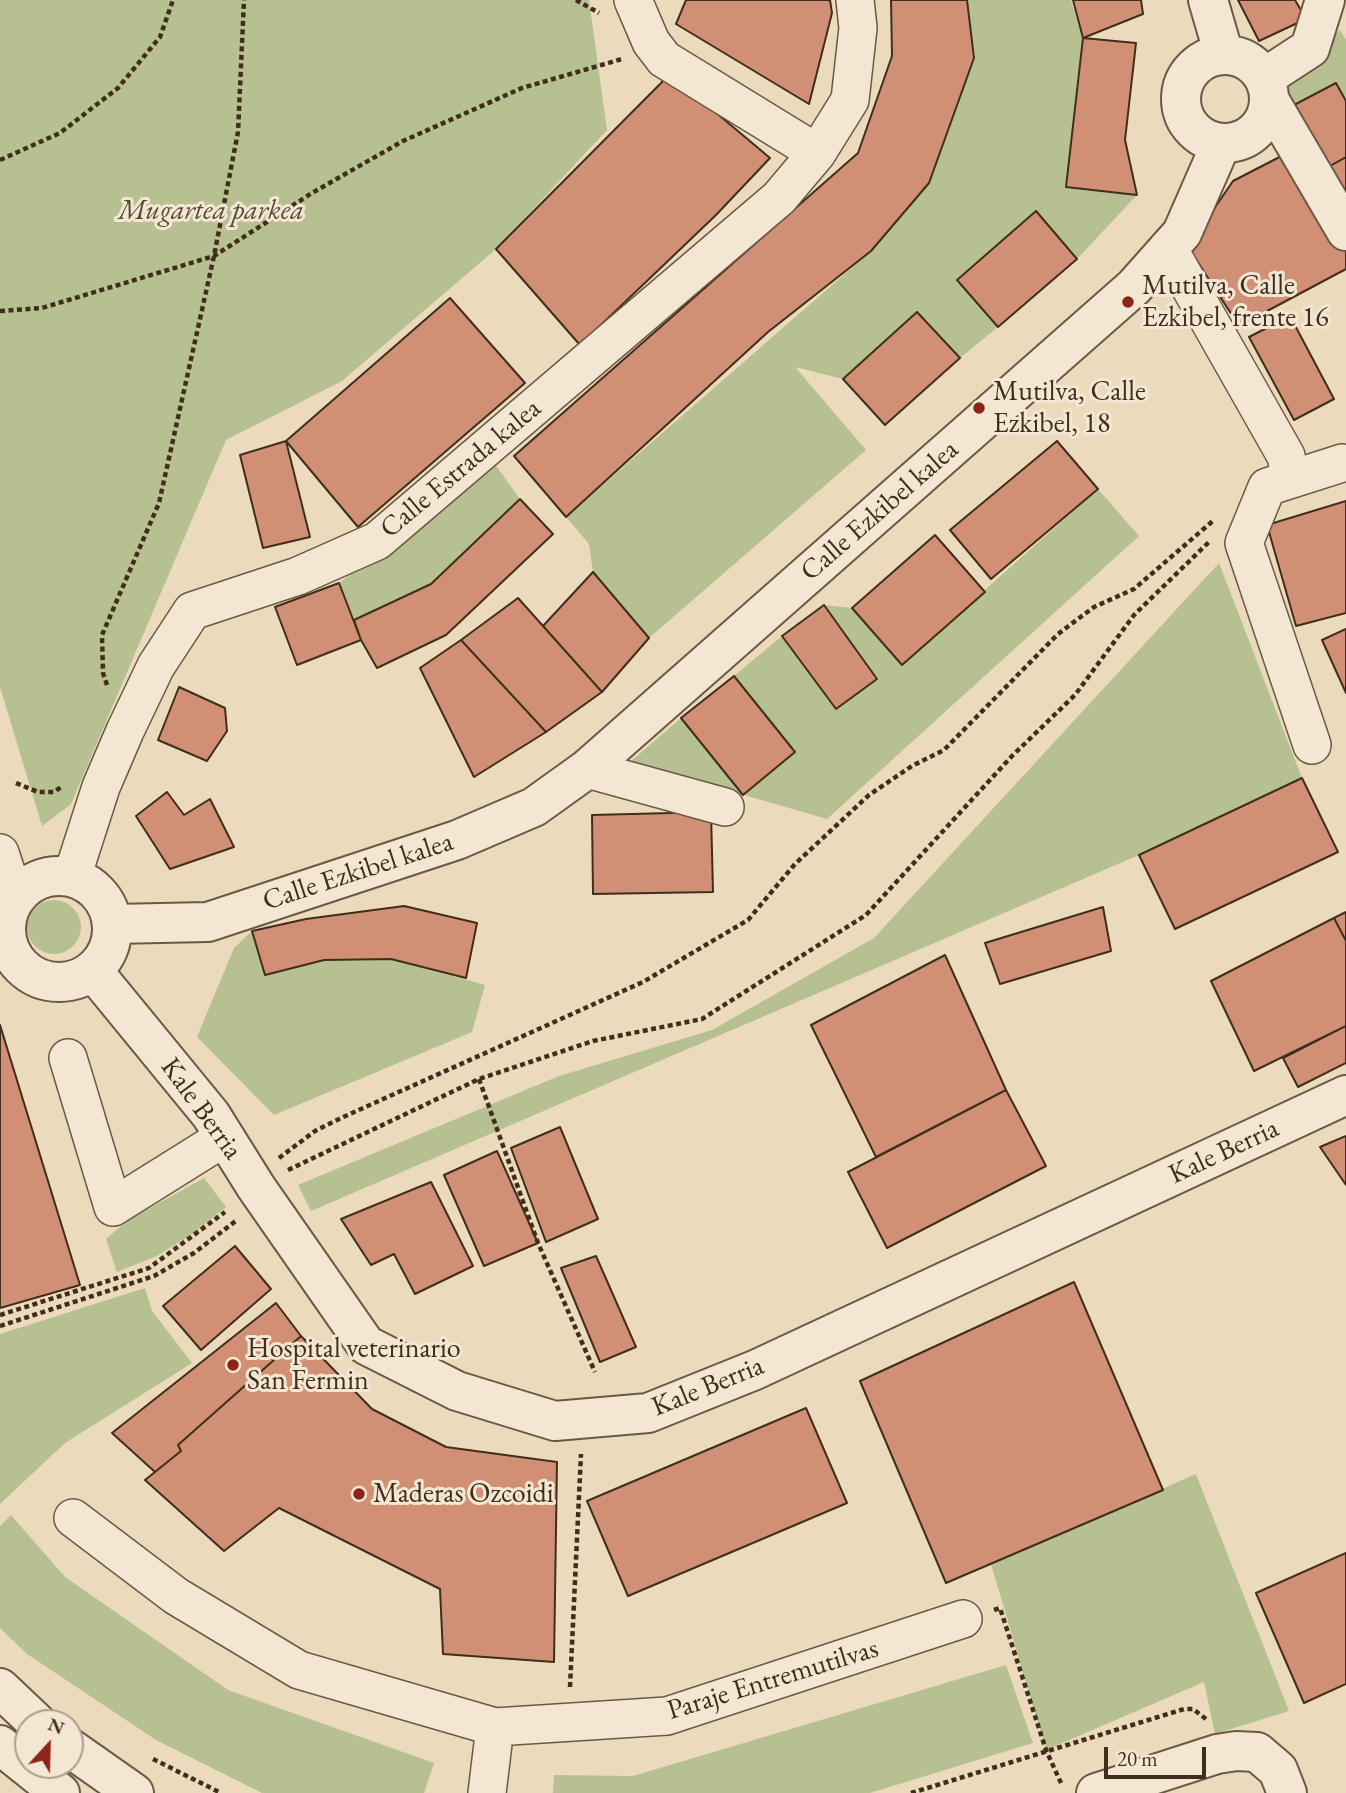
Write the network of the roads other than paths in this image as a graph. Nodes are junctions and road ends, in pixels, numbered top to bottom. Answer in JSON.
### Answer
{"nodes":[{"id":1,"x":633,"y":0,"type":"edge"},
{"id":2,"x":855,"y":0,"type":"edge"},
{"id":3,"x":1208,"y":0,"type":"edge"},
{"id":4,"x":1325,"y":0,"type":"edge"},
{"id":5,"x":1224,"y":55,"type":"junction"},
{"id":6,"x":1267,"y":90,"type":"junction"},
{"id":7,"x":1221,"y":144,"type":"junction"},
{"id":8,"x":822,"y":147,"type":"junction"},
{"id":9,"x":1346,"y":231,"type":"edge"},
{"id":10,"x":1168,"y":248,"type":"junction"},
{"id":11,"x":1342,"y":463,"type":"dead end"},
{"id":12,"x":1290,"y":477,"type":"junction"},
{"id":13,"x":1312,"y":745,"type":"dead end"},
{"id":14,"x":587,"y":769,"type":"junction"},
{"id":15,"x":725,"y":807,"type":"dead end"},
{"id":16,"x":0,"y":853,"type":"edge"},
{"id":17,"x":72,"y":877,"type":"junction"},
{"id":18,"x":6,"y":920,"type":"edge"},
{"id":19,"x":113,"y":924,"type":"junction"},
{"id":20,"x":93,"y":971,"type":"junction"},
{"id":21,"x":68,"y":1058,"type":"dead end"},
{"id":22,"x":1346,"y":1095,"type":"edge"},
{"id":23,"x":225,"y":1137,"type":"junction"},
{"id":24,"x":73,"y":1518,"type":"dead end"},
{"id":25,"x":963,"y":1619,"type":"road end"},
{"id":26,"x":0,"y":1688,"type":"edge"},
{"id":27,"x":22,"y":1709,"type":"edge"},
{"id":28,"x":495,"y":1727,"type":"junction"},
{"id":29,"x":0,"y":1745,"type":"edge"},
{"id":30,"x":84,"y":1758,"type":"edge"},
{"id":31,"x":60,"y":1793,"type":"edge"},
{"id":32,"x":134,"y":1793,"type":"edge"},
{"id":33,"x":487,"y":1793,"type":"edge"},
{"id":34,"x":1096,"y":1793,"type":"edge"},
{"id":35,"x":1287,"y":1793,"type":"edge"}],
"edges":[{"from":1,"to":8,"type":"street"},
{"from":2,"to":8,"type":"street","name":"Calle Estrada kalea"},
{"from":3,"to":5,"type":"street"},
{"from":4,"to":6,"type":"street"},
{"from":5,"to":6,"type":"street"},
{"from":5,"to":7,"type":"street"},
{"from":6,"to":7,"type":"street"},
{"from":6,"to":9,"type":"street"},
{"from":7,"to":10,"type":"street","name":"Calle Ezkibel kalea"},
{"from":8,"to":17,"type":"street","name":"Calle Estrada kalea"},
{"from":10,"to":12,"type":"street"},
{"from":10,"to":14,"type":"street","name":"Calle Ezkibel kalea"},
{"from":11,"to":12,"type":"street"},
{"from":12,"to":13,"type":"street"},
{"from":14,"to":15,"type":"street"},
{"from":14,"to":19,"type":"street","name":"Calle Ezkibel kalea"},
{"from":16,"to":18,"type":"street"},
{"from":17,"to":18,"type":"street"},
{"from":17,"to":19,"type":"street"},
{"from":18,"to":20,"type":"street"},
{"from":19,"to":20,"type":"street"},
{"from":20,"to":23,"type":"street","name":"Kale Berria"},
{"from":21,"to":23,"type":"street"},
{"from":22,"to":23,"type":"street","name":"Kale Berria"},
{"from":24,"to":28,"type":"street","name":"Paraje Entremutilvas"},
{"from":25,"to":28,"type":"street","name":"Paraje Entremutilvas"},
{"from":26,"to":27,"type":"street"},
{"from":28,"to":33,"type":"street"},
{"from":29,"to":31,"type":"street"},
{"from":30,"to":32,"type":"street"},
{"from":34,"to":35,"type":"street"}]}
